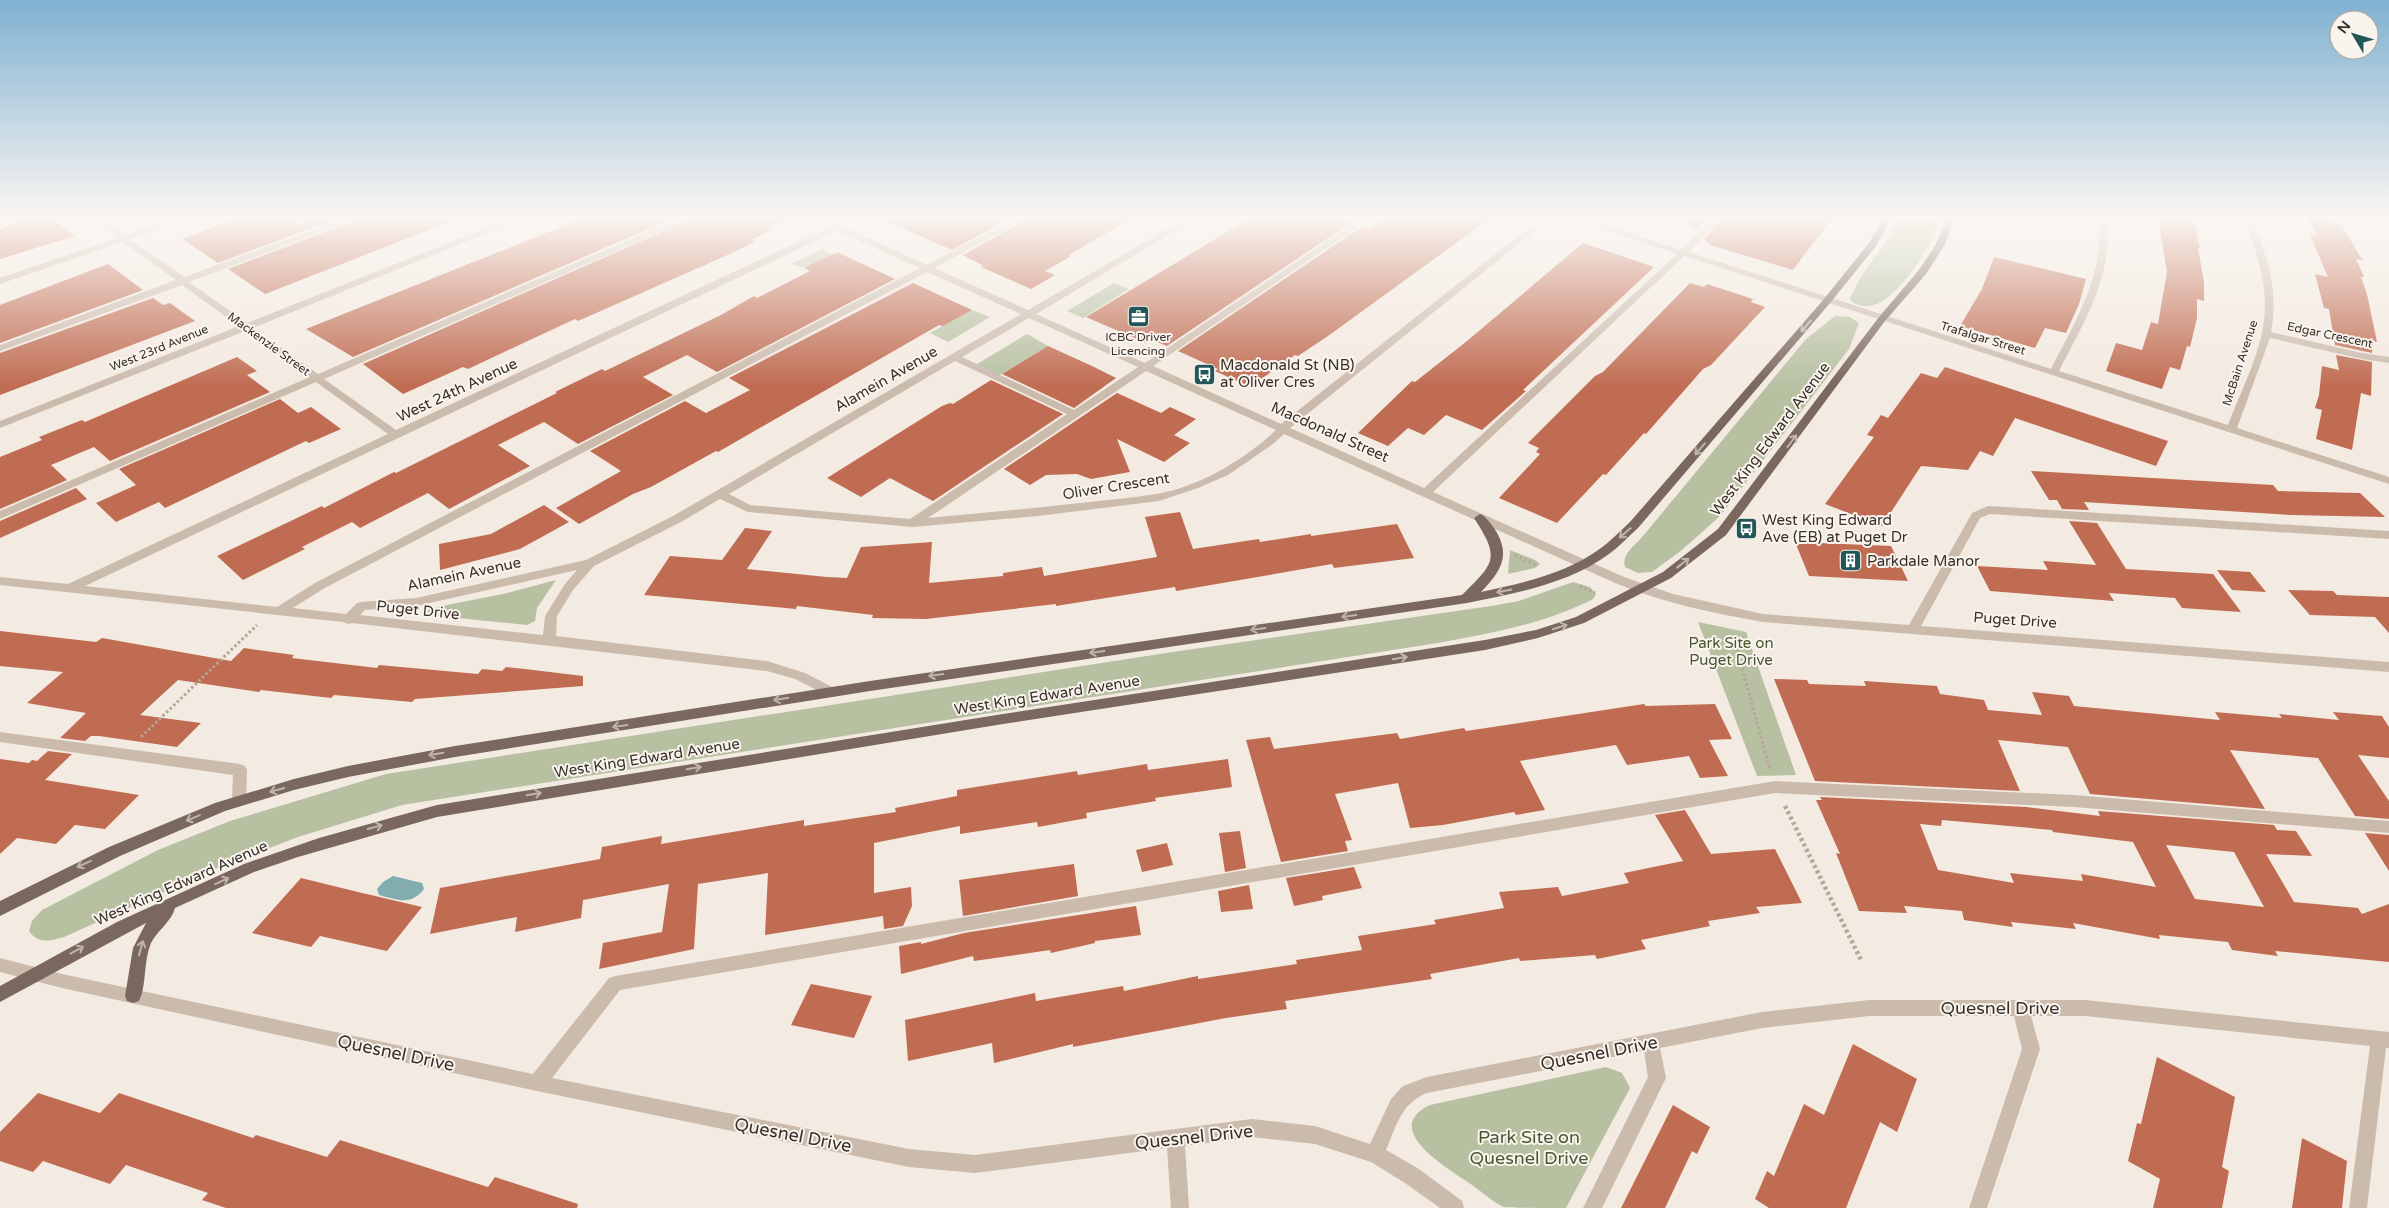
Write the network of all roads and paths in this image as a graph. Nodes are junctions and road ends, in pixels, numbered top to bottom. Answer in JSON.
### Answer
{"nodes":[{"id":1,"x":23,"y":273,"type":"edge"},
{"id":2,"x":172,"y":273,"type":"edge"},
{"id":3,"x":204,"y":273,"type":"edge"},
{"id":4,"x":382,"y":273,"type":"edge"},
{"id":5,"x":559,"y":273,"type":"edge"},
{"id":6,"x":740,"y":273,"type":"edge"},
{"id":7,"x":920,"y":273,"type":"edge"},
{"id":8,"x":938,"y":273,"type":"edge"},
{"id":9,"x":1099,"y":273,"type":"edge"},
{"id":10,"x":1286,"y":273,"type":"edge"},
{"id":11,"x":1477,"y":273,"type":"edge"},
{"id":12,"x":1660,"y":273,"type":"edge"},
{"id":13,"x":1744,"y":273,"type":"edge"},
{"id":14,"x":1849,"y":273,"type":"edge"},
{"id":15,"x":1922,"y":273,"type":"edge"},
{"id":16,"x":2100,"y":273,"type":"edge"},
{"id":17,"x":2264,"y":273,"type":"edge"},
{"id":18,"x":0,"y":281,"type":"edge"},
{"id":19,"x":183,"y":281,"type":"junction"},
{"id":20,"x":1827,"y":301,"type":"junction"},
{"id":21,"x":1030,"y":313,"type":"junction"},
{"id":22,"x":1882,"y":319,"type":"junction"},
{"id":23,"x":246,"y":327,"type":"junction"},
{"id":24,"x":2266,"y":334,"type":"junction"},
{"id":25,"x":0,"y":348,"type":"edge"},
{"id":26,"x":955,"y":357,"type":"junction"},
{"id":27,"x":2389,"y":360,"type":"edge"},
{"id":28,"x":1146,"y":366,"type":"junction"},
{"id":29,"x":2054,"y":372,"type":"junction"},
{"id":30,"x":315,"y":377,"type":"junction"},
{"id":31,"x":1075,"y":414,"type":"junction"},
{"id":32,"x":0,"y":424,"type":"edge"},
{"id":33,"x":1282,"y":428,"type":"junction"},
{"id":34,"x":2231,"y":430,"type":"junction"},
{"id":35,"x":396,"y":435,"type":"junction"},
{"id":36,"x":2389,"y":481,"type":"edge"},
{"id":37,"x":1426,"y":493,"type":"junction"},
{"id":38,"x":720,"y":494,"type":"junction"},
{"id":39,"x":0,"y":514,"type":"edge"},
{"id":40,"x":1480,"y":518,"type":"junction"},
{"id":41,"x":912,"y":523,"type":"junction"},
{"id":42,"x":2389,"y":535,"type":"edge"},
{"id":43,"x":1510,"y":553,"type":"dead end"},
{"id":44,"x":590,"y":563,"type":"junction"},
{"id":45,"x":1583,"y":563,"type":"junction"},
{"id":46,"x":1539,"y":566,"type":"dead end"},
{"id":47,"x":0,"y":581,"type":"edge"},
{"id":48,"x":1573,"y":582,"type":"dead end"},
{"id":49,"x":68,"y":589,"type":"junction"},
{"id":50,"x":1642,"y":589,"type":"junction"},
{"id":51,"x":1596,"y":594,"type":"dead end"},
{"id":52,"x":1466,"y":599,"type":"junction"},
{"id":53,"x":278,"y":612,"type":"junction"},
{"id":54,"x":348,"y":620,"type":"junction"},
{"id":55,"x":258,"y":624,"type":"dead end"},
{"id":56,"x":1913,"y":629,"type":"junction"},
{"id":57,"x":1733,"y":635,"type":"dead end"},
{"id":58,"x":549,"y":640,"type":"junction"},
{"id":59,"x":1736,"y":651,"type":"dead end"},
{"id":60,"x":2389,"y":667,"type":"edge"},
{"id":61,"x":829,"y":691,"type":"junction"},
{"id":62,"x":0,"y":737,"type":"edge"},
{"id":63,"x":125,"y":753,"type":"junction"},
{"id":64,"x":239,"y":800,"type":"junction"},
{"id":65,"x":2389,"y":827,"type":"edge"},
{"id":66,"x":177,"y":900,"type":"junction"},
{"id":67,"x":0,"y":909,"type":"edge"},
{"id":68,"x":1840,"y":918,"type":"dead end"},
{"id":69,"x":1861,"y":960,"type":"dead end"},
{"id":70,"x":0,"y":965,"type":"edge"},
{"id":71,"x":34,"y":974,"type":"junction"},
{"id":72,"x":0,"y":995,"type":"edge"},
{"id":73,"x":134,"y":996,"type":"junction"},
{"id":74,"x":2021,"y":1008,"type":"junction"},
{"id":75,"x":2384,"y":1040,"type":"edge"},
{"id":76,"x":1652,"y":1043,"type":"junction"},
{"id":77,"x":537,"y":1083,"type":"junction"},
{"id":78,"x":1176,"y":1138,"type":"junction"},
{"id":79,"x":1375,"y":1154,"type":"junction"},
{"id":80,"x":1180,"y":1208,"type":"edge"},
{"id":81,"x":1455,"y":1208,"type":"edge"},
{"id":82,"x":1592,"y":1208,"type":"edge"},
{"id":83,"x":1978,"y":1208,"type":"edge"},
{"id":84,"x":2358,"y":1208,"type":"edge"}],
"edges":[{"from":1,"to":18,"type":"street"},
{"from":2,"to":19,"type":"street","name":"Mackenzie Street"},
{"from":3,"to":19,"type":"street"},
{"from":4,"to":23,"type":"street","name":"West 23rd Avenue"},
{"from":5,"to":30,"type":"street"},
{"from":6,"to":35,"type":"street","name":"West 24th Avenue"},
{"from":7,"to":53,"type":"street"},
{"from":8,"to":21,"type":"street","name":"Macdonald Street"},
{"from":9,"to":21,"type":"street","name":"Alamein Avenue"},
{"from":10,"to":28,"type":"street"},
{"from":11,"to":33,"type":"street","name":"Oliver Crescent"},
{"from":12,"to":37,"type":"street"},
{"from":13,"to":20,"type":"street","name":"Trafalgar Street"},
{"from":14,"to":20,"type":"main road"},
{"from":15,"to":22,"type":"main road","name":"West King Edward Avenue"},
{"from":16,"to":29,"type":"street"},
{"from":17,"to":24,"type":"street","name":"McBain Avenue"},
{"from":19,"to":23,"type":"street","name":"Mackenzie Street"},
{"from":19,"to":25,"type":"street"},
{"from":20,"to":22,"type":"street","name":"Trafalgar Street"},
{"from":20,"to":45,"type":"main road","one_way":true},
{"from":21,"to":26,"type":"street","name":"Alamein Avenue"},
{"from":21,"to":28,"type":"street","name":"Macdonald Street"},
{"from":22,"to":29,"type":"street","name":"Trafalgar Street"},
{"from":50,"to":22,"type":"main road","name":"West King Edward Avenue","one_way":true},
{"from":23,"to":30,"type":"street","name":"Mackenzie Street"},
{"from":23,"to":32,"type":"street","name":"West 23rd Avenue"},
{"from":24,"to":27,"type":"street","name":"Edgar Crescent"},
{"from":24,"to":34,"type":"street","name":"McBain Avenue"},
{"from":26,"to":31,"type":"street"},
{"from":26,"to":38,"type":"street","name":"Alamein Avenue"},
{"from":28,"to":31,"type":"street"},
{"from":28,"to":33,"type":"street","name":"Macdonald Street"},
{"from":29,"to":34,"type":"street","name":"Trafalgar Street"},
{"from":30,"to":35,"type":"street","name":"Mackenzie Street"},
{"from":30,"to":39,"type":"street"},
{"from":31,"to":41,"type":"street"},
{"from":33,"to":37,"type":"street","name":"Macdonald Street"},
{"from":33,"to":41,"type":"street","name":"Oliver Crescent"},
{"from":34,"to":36,"type":"street","name":"Trafalgar Street"},
{"from":35,"to":49,"type":"street","name":"West 24th Avenue"},
{"from":37,"to":40,"type":"street","name":"Macdonald Street"},
{"from":38,"to":41,"type":"street","name":"Oliver Crescent"},
{"from":38,"to":44,"type":"street","name":"Alamein Avenue"},
{"from":40,"to":45,"type":"street","name":"Macdonald Street"},
{"from":40,"to":52,"type":"main road"},
{"from":42,"to":56,"type":"street"},
{"from":43,"to":46,"type":"path"},
{"from":44,"to":54,"type":"street","name":"Alamein Avenue"},
{"from":44,"to":58,"type":"street","name":"Alamein Avenue"},
{"from":45,"to":50,"type":"street","name":"Macdonald Street"},
{"from":45,"to":52,"type":"main road","one_way":true},
{"from":47,"to":49,"type":"street","name":"Puget Drive"},
{"from":48,"to":51,"type":"path"},
{"from":49,"to":53,"type":"street","name":"Puget Drive"},
{"from":50,"to":56,"type":"street","name":"Puget Drive"},
{"from":66,"to":50,"type":"main road","name":"West King Edward Avenue","one_way":true},
{"from":52,"to":61,"type":"main road","one_way":true},
{"from":53,"to":54,"type":"street","name":"Puget Drive"},
{"from":54,"to":58,"type":"street","name":"Puget Drive"},
{"from":55,"to":63,"type":"path"},
{"from":56,"to":60,"type":"street","name":"Puget Drive"},
{"from":57,"to":59,"type":"path"},
{"from":58,"to":61,"type":"street","name":"Puget Drive"},
{"from":61,"to":64,"type":"main road","one_way":true},
{"from":62,"to":63,"type":"street"},
{"from":63,"to":64,"type":"street"},
{"from":64,"to":67,"type":"main road","one_way":true},
{"from":65,"to":77,"type":"street"},
{"from":71,"to":66,"type":"main road","name":"West King Edward Avenue","one_way":true},
{"from":73,"to":66,"type":"main road","one_way":true},
{"from":68,"to":69,"type":"path"},
{"from":70,"to":71,"type":"street","name":"Quesnel Drive"},
{"from":71,"to":72,"type":"main road","name":"West King Edward Avenue"},
{"from":71,"to":73,"type":"street","name":"Quesnel Drive"},
{"from":73,"to":77,"type":"street","name":"Quesnel Drive"},
{"from":74,"to":75,"type":"street","name":"Quesnel Drive"},
{"from":74,"to":76,"type":"street","name":"Quesnel Drive"},
{"from":74,"to":83,"type":"street"},
{"from":75,"to":84,"type":"street"},
{"from":76,"to":79,"type":"street","name":"Quesnel Drive"},
{"from":76,"to":82,"type":"street"},
{"from":77,"to":78,"type":"street","name":"Quesnel Drive"},
{"from":78,"to":79,"type":"street","name":"Quesnel Drive"},
{"from":78,"to":80,"type":"street"},
{"from":79,"to":81,"type":"street"}]}
